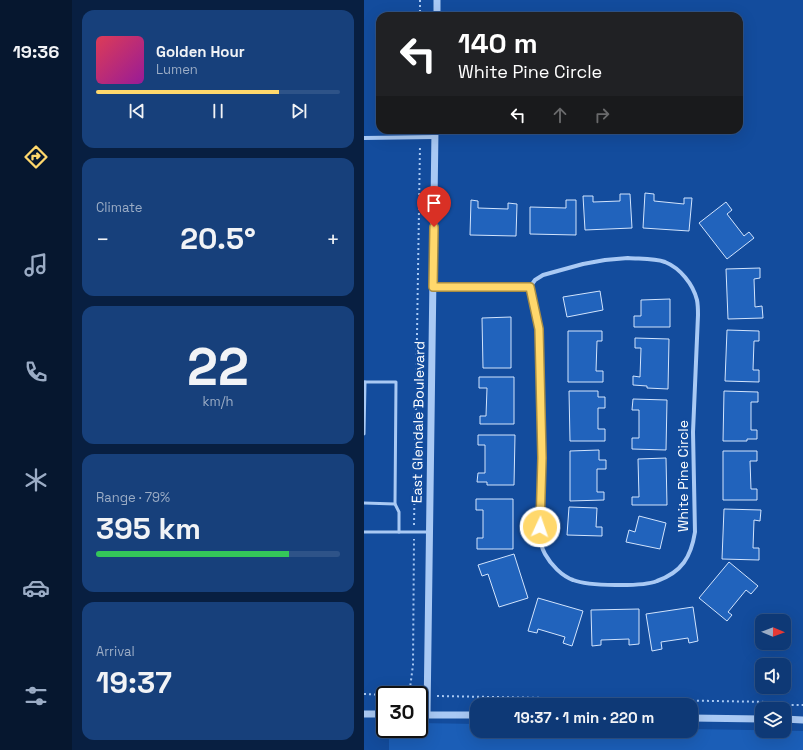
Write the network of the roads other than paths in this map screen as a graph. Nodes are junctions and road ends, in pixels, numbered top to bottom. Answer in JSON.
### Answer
{"nodes":[{"id":1,"x":437,"y":0,"type":"edge"},
{"id":2,"x":436,"y":12,"type":"edge"},
{"id":3,"x":435,"y":134,"type":"edge"},
{"id":4,"x":364,"y":138,"type":"edge"},
{"id":5,"x":433,"y":287,"type":"junction"},
{"id":6,"x":530,"y":287,"type":"junction"},
{"id":7,"x":365,"y":382,"type":"edge"},
{"id":8,"x":364,"y":434,"type":"edge"},
{"id":9,"x":364,"y":503,"type":"edge"},
{"id":10,"x":394,"y":504,"type":"junction"},
{"id":11,"x":364,"y":532,"type":"edge"},
{"id":12,"x":399,"y":532,"type":"junction"},
{"id":13,"x":430,"y":532,"type":"junction"},
{"id":14,"x":427,"y":686,"type":"edge"},
{"id":15,"x":364,"y":714,"type":"edge"},
{"id":16,"x":376,"y":714,"type":"edge"},
{"id":17,"x":428,"y":715,"type":"edge"},
{"id":18,"x":470,"y":715,"type":"edge"},
{"id":19,"x":698,"y":718,"type":"edge"},
{"id":20,"x":755,"y":719,"type":"edge"},
{"id":21,"x":791,"y":719,"type":"edge"},
{"id":22,"x":803,"y":720,"type":"edge"}],
"edges":[{"from":1,"to":2,"type":"street"},
{"from":3,"to":4,"type":"street"},
{"from":3,"to":5,"type":"street","name":"East Glendale Boulevard"},
{"from":5,"to":6,"type":"street"},
{"from":5,"to":13,"type":"street","name":"East Glendale Boulevard"},
{"from":6,"to":6,"type":"street","name":"White Pine Circle"},
{"from":7,"to":8,"type":"lane"},
{"from":7,"to":10,"type":"lane"},
{"from":9,"to":10,"type":"lane"},
{"from":10,"to":12,"type":"lane"},
{"from":11,"to":12,"type":"lane"},
{"from":12,"to":13,"type":"lane"},
{"from":13,"to":14,"type":"street","name":"East Glendale Boulevard"},
{"from":15,"to":16,"type":"street"},
{"from":17,"to":18,"type":"street"},
{"from":19,"to":20,"type":"street"},
{"from":21,"to":22,"type":"street"}]}
